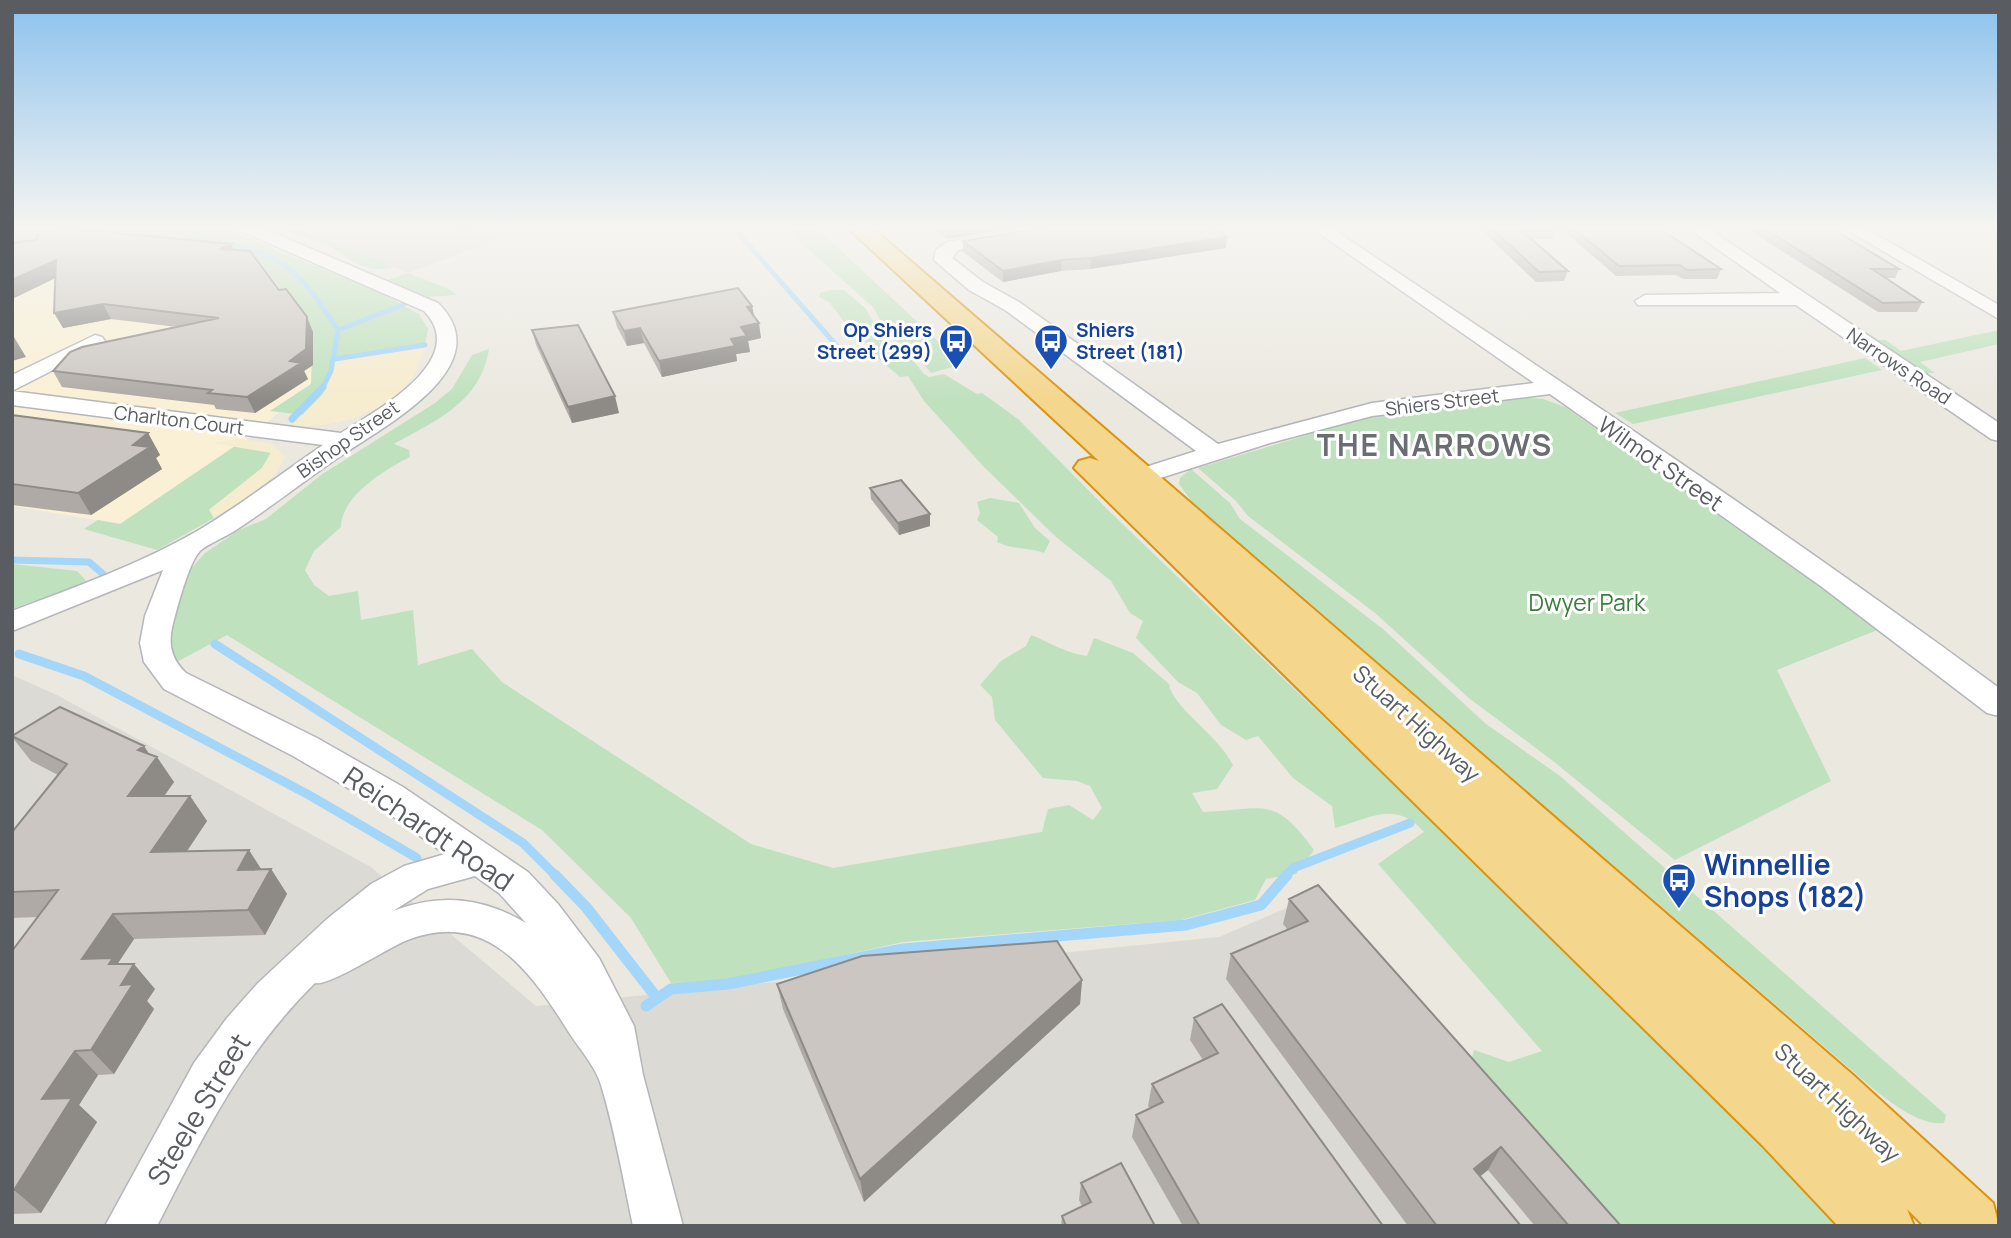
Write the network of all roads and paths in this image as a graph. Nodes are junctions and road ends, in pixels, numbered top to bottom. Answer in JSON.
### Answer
{"nodes":[{"id":1,"x":385,"y":285,"type":"edge"},
{"id":2,"x":908,"y":285,"type":"edge"},
{"id":3,"x":974,"y":285,"type":"edge"},
{"id":4,"x":1403,"y":285,"type":"edge"},
{"id":5,"x":1780,"y":285,"type":"edge"},
{"id":6,"x":1950,"y":285,"type":"edge"},
{"id":7,"x":1801,"y":299,"type":"junction"},
{"id":8,"x":1645,"y":301,"type":"dead end"},
{"id":9,"x":1999,"y":313,"type":"edge"},
{"id":10,"x":95,"y":341,"type":"edge"},
{"id":11,"x":12,"y":384,"type":"edge"},
{"id":12,"x":1551,"y":387,"type":"junction"},
{"id":13,"x":12,"y":398,"type":"edge"},
{"id":14,"x":402,"y":402,"type":"junction"},
{"id":15,"x":276,"y":432,"type":"junction"},
{"id":16,"x":1999,"y":434,"type":"edge"},
{"id":17,"x":345,"y":441,"type":"junction"},
{"id":18,"x":1213,"y":452,"type":"junction"},
{"id":19,"x":1125,"y":482,"type":"junction"},
{"id":20,"x":270,"y":495,"type":"junction"},
{"id":21,"x":187,"y":548,"type":"junction"},
{"id":22,"x":12,"y":622,"type":"edge"},
{"id":23,"x":1999,"y":705,"type":"edge"},
{"id":24,"x":483,"y":859,"type":"junction"},
{"id":25,"x":273,"y":996,"type":"junction"},
{"id":26,"x":621,"y":1075,"type":"junction"},
{"id":27,"x":130,"y":1226,"type":"edge"},
{"id":28,"x":658,"y":1226,"type":"edge"},
{"id":29,"x":1882,"y":1226,"type":"edge"},
{"id":30,"x":1970,"y":1226,"type":"edge"}],
"edges":[{"from":1,"to":14,"type":"street","name":"Bishop Street"},
{"from":2,"to":19,"type":"highway","name":"Stuart Highway"},
{"from":3,"to":18,"type":"street"},
{"from":4,"to":12,"type":"street","name":"Wilmot Street"},
{"from":5,"to":7,"type":"street","name":"Narrows Road"},
{"from":6,"to":9,"type":"street"},
{"from":7,"to":8,"type":"street"},
{"from":7,"to":16,"type":"street","name":"Narrows Road"},
{"from":10,"to":11,"type":"street"},
{"from":12,"to":18,"type":"street","name":"Shiers Street"},
{"from":12,"to":23,"type":"street","name":"Wilmot Street"},
{"from":13,"to":15,"type":"street","name":"Charlton Court"},
{"from":14,"to":15,"type":"street"},
{"from":14,"to":17,"type":"street","name":"Bishop Street"},
{"from":15,"to":17,"type":"street","name":"Charlton Court"},
{"from":15,"to":20,"type":"street"},
{"from":17,"to":20,"type":"street","name":"Bishop Street"},
{"from":18,"to":19,"type":"street","name":"Shiers Street"},
{"from":19,"to":29,"type":"highway","name":"Stuart Highway"},
{"from":19,"to":30,"type":"highway","name":"Stuart Highway"},
{"from":20,"to":21,"type":"street","name":"Bishop Street"},
{"from":21,"to":22,"type":"street","name":"Bishop Street"},
{"from":21,"to":24,"type":"street","name":"Reichardt Road"},
{"from":24,"to":25,"type":"street","name":"Steele Street"},
{"from":24,"to":26,"type":"street","name":"Reichardt Road"},
{"from":25,"to":26,"type":"street","name":"Steele Street"},
{"from":25,"to":27,"type":"street","name":"Steele Street"},
{"from":26,"to":28,"type":"street","name":"Reichardt Road"}]}
